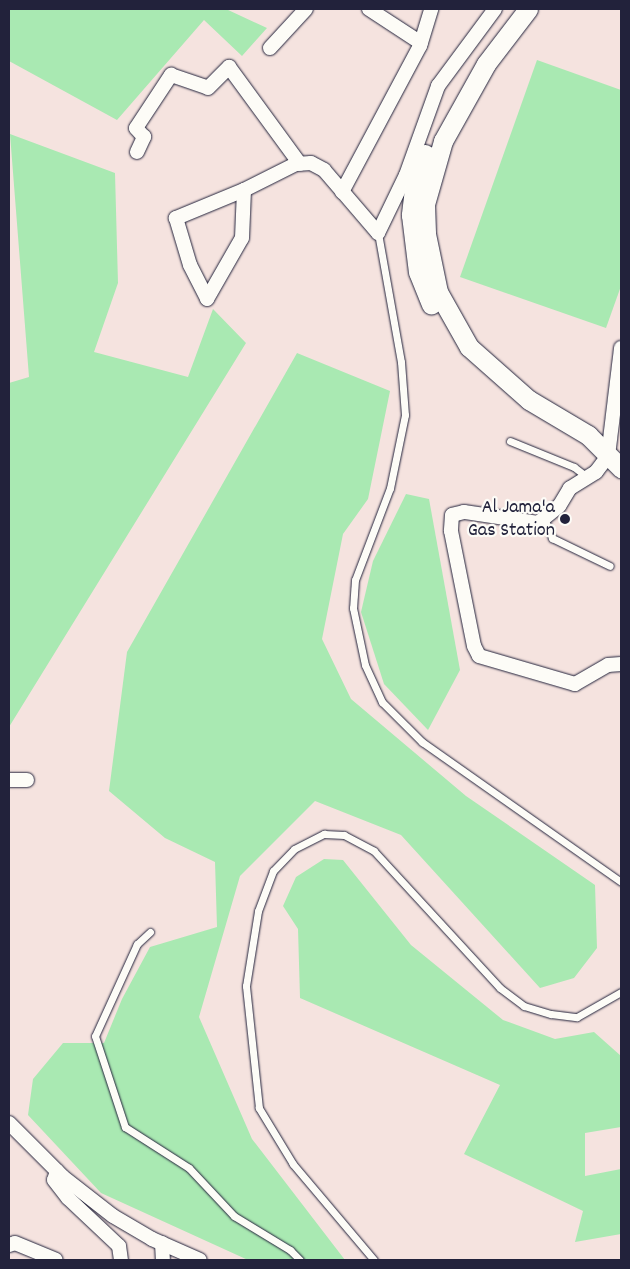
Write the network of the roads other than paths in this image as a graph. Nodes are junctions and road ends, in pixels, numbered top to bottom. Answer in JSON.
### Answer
{"nodes":[{"id":1,"x":306,"y":9,"type":"edge"},
{"id":2,"x":369,"y":9,"type":"edge"},
{"id":3,"x":431,"y":9,"type":"edge"},
{"id":4,"x":495,"y":9,"type":"edge"},
{"id":5,"x":515,"y":9,"type":"edge"},
{"id":6,"x":528,"y":9,"type":"edge"},
{"id":7,"x":421,"y":43,"type":"junction"},
{"id":8,"x":270,"y":48,"type":"dead end"},
{"id":9,"x":137,"y":152,"type":"dead end"},
{"id":10,"x":300,"y":164,"type":"junction"},
{"id":11,"x":244,"y":190,"type":"junction"},
{"id":12,"x":342,"y":192,"type":"junction"},
{"id":13,"x":378,"y":233,"type":"junction"},
{"id":14,"x":621,"y":348,"type":"edge"},
{"id":15,"x":510,"y":441,"type":"dead end"},
{"id":16,"x":617,"y":459,"type":"edge"},
{"id":17,"x":588,"y":477,"type":"junction"},
{"id":18,"x":544,"y":518,"type":"junction"},
{"id":19,"x":610,"y":566,"type":"dead end"},
{"id":20,"x":621,"y":664,"type":"edge"},
{"id":21,"x":9,"y":780,"type":"edge"},
{"id":22,"x":27,"y":780,"type":"dead end"},
{"id":23,"x":621,"y":882,"type":"edge"},
{"id":24,"x":150,"y":932,"type":"dead end"},
{"id":25,"x":621,"y":992,"type":"edge"},
{"id":26,"x":9,"y":1122,"type":"edge"},
{"id":27,"x":57,"y":1171,"type":"junction"},
{"id":28,"x":162,"y":1243,"type":"junction"},
{"id":29,"x":9,"y":1245,"type":"edge"},
{"id":30,"x":56,"y":1260,"type":"edge"},
{"id":31,"x":121,"y":1260,"type":"edge"},
{"id":32,"x":163,"y":1260,"type":"edge"},
{"id":33,"x":200,"y":1260,"type":"edge"},
{"id":34,"x":300,"y":1260,"type":"edge"},
{"id":35,"x":374,"y":1260,"type":"edge"}],
"edges":[{"from":1,"to":8,"type":"street"},
{"from":2,"to":7,"type":"street"},
{"from":3,"to":7,"type":"street"},
{"from":4,"to":13,"type":"street"},
{"from":5,"to":16,"type":"main road"},
{"from":6,"to":16,"type":"main road"},
{"from":7,"to":12,"type":"street"},
{"from":9,"to":10,"type":"street"},
{"from":10,"to":11,"type":"street"},
{"from":10,"to":12,"type":"street"},
{"from":11,"to":11,"type":"street"},
{"from":12,"to":13,"type":"street"},
{"from":13,"to":23,"type":"lane"},
{"from":14,"to":16,"type":"street"},
{"from":15,"to":17,"type":"lane"},
{"from":16,"to":17,"type":"street"},
{"from":17,"to":18,"type":"street"},
{"from":18,"to":19,"type":"lane"},
{"from":18,"to":20,"type":"street"},
{"from":21,"to":22,"type":"street"},
{"from":24,"to":34,"type":"lane"},
{"from":25,"to":35,"type":"lane"},
{"from":26,"to":27,"type":"street"},
{"from":27,"to":28,"type":"street"},
{"from":27,"to":31,"type":"street"},
{"from":28,"to":32,"type":"street"},
{"from":28,"to":33,"type":"street"},
{"from":29,"to":30,"type":"street"}]}
